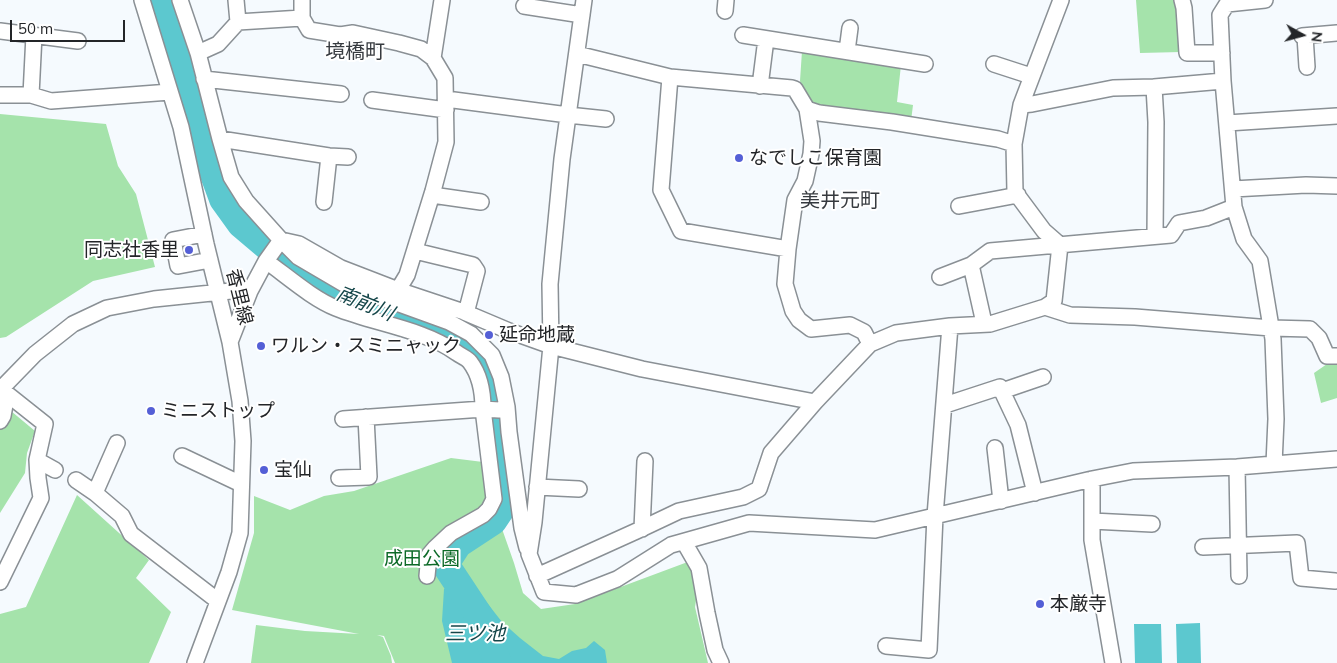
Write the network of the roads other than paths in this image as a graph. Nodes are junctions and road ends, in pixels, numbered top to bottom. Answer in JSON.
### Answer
{"nodes":[{"id":1,"x":142,"y":0,"type":"edge"},
{"id":2,"x":180,"y":0,"type":"edge"},
{"id":3,"x":236,"y":0,"type":"edge"},
{"id":4,"x":302,"y":0,"type":"edge"},
{"id":5,"x":442,"y":0,"type":"edge"},
{"id":6,"x":1061,"y":0,"type":"edge"},
{"id":7,"x":1182,"y":0,"type":"edge"},
{"id":8,"x":1265,"y":0,"type":"edge"},
{"id":9,"x":524,"y":6,"type":"dead end"},
{"id":10,"x":583,"y":8,"type":"edge"},
{"id":11,"x":302,"y":18,"type":"junction"},
{"id":12,"x":238,"y":22,"type":"junction"},
{"id":13,"x":850,"y":28,"type":"dead end"},
{"id":14,"x":0,"y":31,"type":"edge"},
{"id":15,"x":1337,"y":33,"type":"edge"},
{"id":16,"x":34,"y":35,"type":"junction"},
{"id":17,"x":743,"y":35,"type":"dead end"},
{"id":18,"x":766,"y":39,"type":"junction"},
{"id":19,"x":78,"y":41,"type":"dead end"},
{"id":20,"x":847,"y":51,"type":"junction"},
{"id":21,"x":198,"y":53,"type":"junction"},
{"id":22,"x":1222,"y":53,"type":"junction"},
{"id":23,"x":577,"y":54,"type":"junction"},
{"id":24,"x":433,"y":58,"type":"junction"},
{"id":25,"x":925,"y":64,"type":"dead end"},
{"id":26,"x":994,"y":64,"type":"dead end"},
{"id":27,"x":1307,"y":67,"type":"dead end"},
{"id":28,"x":1031,"y":76,"type":"junction"},
{"id":29,"x":670,"y":77,"type":"junction"},
{"id":30,"x":204,"y":79,"type":"junction"},
{"id":31,"x":1223,"y":81,"type":"junction"},
{"id":32,"x":760,"y":86,"type":"junction"},
{"id":33,"x":1154,"y":87,"type":"junction"},
{"id":34,"x":170,"y":92,"type":"junction"},
{"id":35,"x":341,"y":94,"type":"dead end"},
{"id":36,"x":0,"y":95,"type":"edge"},
{"id":37,"x":30,"y":95,"type":"junction"},
{"id":38,"x":372,"y":100,"type":"dead end"},
{"id":39,"x":446,"y":105,"type":"junction"},
{"id":40,"x":1021,"y":105,"type":"junction"},
{"id":41,"x":807,"y":109,"type":"junction"},
{"id":42,"x":568,"y":115,"type":"junction"},
{"id":43,"x":1337,"y":116,"type":"edge"},
{"id":44,"x":606,"y":119,"type":"dead end"},
{"id":45,"x":1227,"y":122,"type":"junction"},
{"id":46,"x":220,"y":139,"type":"junction"},
{"id":47,"x":1014,"y":144,"type":"junction"},
{"id":48,"x":329,"y":156,"type":"junction"},
{"id":49,"x":348,"y":157,"type":"dead end"},
{"id":50,"x":1337,"y":186,"type":"edge"},
{"id":51,"x":1233,"y":189,"type":"junction"},
{"id":52,"x":432,"y":195,"type":"junction"},
{"id":53,"x":1018,"y":195,"type":"junction"},
{"id":54,"x":324,"y":202,"type":"dead end"},
{"id":55,"x":481,"y":202,"type":"dead end"},
{"id":56,"x":959,"y":206,"type":"dead end"},
{"id":57,"x":1234,"y":207,"type":"junction"},
{"id":58,"x":204,"y":234,"type":"junction"},
{"id":59,"x":1155,"y":235,"type":"junction"},
{"id":60,"x":281,"y":240,"type":"junction"},
{"id":61,"x":1060,"y":246,"type":"junction"},
{"id":62,"x":788,"y":249,"type":"junction"},
{"id":63,"x":415,"y":251,"type":"junction"},
{"id":64,"x":210,"y":260,"type":"junction"},
{"id":65,"x":266,"y":261,"type":"junction"},
{"id":66,"x":971,"y":265,"type":"junction"},
{"id":67,"x":940,"y":277,"type":"dead end"},
{"id":68,"x":398,"y":290,"type":"junction"},
{"id":69,"x":250,"y":291,"type":"junction"},
{"id":70,"x":218,"y":293,"type":"junction"},
{"id":71,"x":370,"y":293,"type":"junction"},
{"id":72,"x":1045,"y":307,"type":"junction"},
{"id":73,"x":466,"y":313,"type":"junction"},
{"id":74,"x":366,"y":318,"type":"junction"},
{"id":75,"x":984,"y":324,"type":"junction"},
{"id":76,"x":950,"y":326,"type":"junction"},
{"id":77,"x":1271,"y":328,"type":"junction"},
{"id":78,"x":230,"y":342,"type":"junction"},
{"id":79,"x":870,"y":344,"type":"junction"},
{"id":80,"x":551,"y":346,"type":"junction"},
{"id":81,"x":1337,"y":356,"type":"edge"},
{"id":82,"x":1043,"y":377,"type":"dead end"},
{"id":83,"x":4,"y":384,"type":"edge"},
{"id":84,"x":1002,"y":392,"type":"junction"},
{"id":85,"x":815,"y":402,"type":"junction"},
{"id":86,"x":945,"y":405,"type":"junction"},
{"id":87,"x":493,"y":409,"type":"junction"},
{"id":88,"x":366,"y":417,"type":"junction"},
{"id":89,"x":343,"y":419,"type":"dead end"},
{"id":90,"x":0,"y":421,"type":"edge"},
{"id":91,"x":117,"y":443,"type":"dead end"},
{"id":92,"x":995,"y":448,"type":"dead end"},
{"id":93,"x":182,"y":456,"type":"dead end"},
{"id":94,"x":1337,"y":459,"type":"edge"},
{"id":95,"x":37,"y":460,"type":"junction"},
{"id":96,"x":644,"y":461,"type":"dead end"},
{"id":97,"x":1274,"y":464,"type":"junction"},
{"id":98,"x":1237,"y":467,"type":"junction"},
{"id":99,"x":55,"y":470,"type":"dead end"},
{"id":100,"x":339,"y":478,"type":"dead end"},
{"id":101,"x":76,"y":480,"type":"dead end"},
{"id":102,"x":1092,"y":480,"type":"junction"},
{"id":103,"x":241,"y":484,"type":"junction"},
{"id":104,"x":537,"y":487,"type":"junction"},
{"id":105,"x":579,"y":489,"type":"dead end"},
{"id":106,"x":95,"y":493,"type":"junction"},
{"id":107,"x":1035,"y":493,"type":"junction"},
{"id":108,"x":1001,"y":501,"type":"junction"},
{"id":109,"x":935,"y":516,"type":"junction"},
{"id":110,"x":1092,"y":521,"type":"junction"},
{"id":111,"x":1152,"y":524,"type":"dead end"},
{"id":112,"x":642,"y":528,"type":"junction"},
{"id":113,"x":684,"y":542,"type":"junction"},
{"id":114,"x":1238,"y":545,"type":"junction"},
{"id":115,"x":1203,"y":547,"type":"dead end"},
{"id":116,"x":529,"y":554,"type":"junction"},
{"id":117,"x":427,"y":576,"type":"dead end"},
{"id":118,"x":538,"y":576,"type":"junction"},
{"id":119,"x":1238,"y":576,"type":"dead end"},
{"id":120,"x":1334,"y":581,"type":"dead end"},
{"id":121,"x":0,"y":582,"type":"edge"},
{"id":122,"x":218,"y":602,"type":"junction"},
{"id":123,"x":886,"y":646,"type":"dead end"},
{"id":124,"x":195,"y":663,"type":"edge"},
{"id":125,"x":721,"y":663,"type":"edge"},
{"id":126,"x":1113,"y":663,"type":"edge"}],
"edges":[{"from":1,"to":34,"type":"street","name":"香里線"},
{"from":2,"to":21,"type":"street"},
{"from":3,"to":12,"type":"street"},
{"from":4,"to":11,"type":"street"},
{"from":5,"to":24,"type":"street"},
{"from":6,"to":28,"type":"street"},
{"from":7,"to":22,"type":"street"},
{"from":8,"to":22,"type":"street"},
{"from":9,"to":10,"type":"street"},
{"from":10,"to":23,"type":"street"},
{"from":11,"to":12,"type":"street"},
{"from":11,"to":24,"type":"street"},
{"from":12,"to":21,"type":"street"},
{"from":13,"to":20,"type":"street"},
{"from":14,"to":16,"type":"street"},
{"from":15,"to":27,"type":"street"},
{"from":16,"to":19,"type":"street"},
{"from":16,"to":37,"type":"street"},
{"from":17,"to":18,"type":"street"},
{"from":18,"to":20,"type":"street"},
{"from":18,"to":32,"type":"street"},
{"from":20,"to":25,"type":"street"},
{"from":21,"to":30,"type":"street"},
{"from":22,"to":31,"type":"street"},
{"from":23,"to":29,"type":"street"},
{"from":23,"to":42,"type":"street"},
{"from":24,"to":39,"type":"street"},
{"from":26,"to":28,"type":"street"},
{"from":28,"to":40,"type":"street"},
{"from":29,"to":32,"type":"street"},
{"from":29,"to":62,"type":"street"},
{"from":30,"to":35,"type":"street"},
{"from":30,"to":46,"type":"street"},
{"from":31,"to":33,"type":"street"},
{"from":31,"to":45,"type":"street"},
{"from":32,"to":41,"type":"street"},
{"from":33,"to":40,"type":"street"},
{"from":33,"to":59,"type":"street"},
{"from":34,"to":37,"type":"street"},
{"from":34,"to":58,"type":"street","name":"香里線"},
{"from":36,"to":37,"type":"street"},
{"from":38,"to":39,"type":"street"},
{"from":39,"to":42,"type":"street"},
{"from":39,"to":52,"type":"street"},
{"from":40,"to":47,"type":"street"},
{"from":41,"to":47,"type":"street"},
{"from":41,"to":62,"type":"street"},
{"from":42,"to":44,"type":"street"},
{"from":42,"to":80,"type":"street"},
{"from":43,"to":45,"type":"street"},
{"from":45,"to":51,"type":"street"},
{"from":46,"to":48,"type":"street"},
{"from":46,"to":60,"type":"street"},
{"from":47,"to":53,"type":"street"},
{"from":48,"to":49,"type":"street"},
{"from":48,"to":54,"type":"street"},
{"from":50,"to":51,"type":"street"},
{"from":51,"to":57,"type":"street"},
{"from":52,"to":55,"type":"street"},
{"from":52,"to":63,"type":"street"},
{"from":53,"to":56,"type":"street"},
{"from":53,"to":61,"type":"street"},
{"from":57,"to":59,"type":"street"},
{"from":57,"to":77,"type":"street"},
{"from":58,"to":64,"type":"street","name":"香里線"},
{"from":58,"to":64,"type":"street"},
{"from":59,"to":61,"type":"street"},
{"from":60,"to":65,"type":"street"},
{"from":60,"to":68,"type":"street"},
{"from":60,"to":71,"type":"street"},
{"from":61,"to":66,"type":"street"},
{"from":61,"to":72,"type":"street"},
{"from":62,"to":79,"type":"street"},
{"from":63,"to":68,"type":"street"},
{"from":63,"to":73,"type":"street"},
{"from":64,"to":70,"type":"street","name":"香里線"},
{"from":65,"to":69,"type":"street"},
{"from":65,"to":74,"type":"street"},
{"from":66,"to":67,"type":"street"},
{"from":66,"to":75,"type":"street"},
{"from":68,"to":73,"type":"street"},
{"from":69,"to":70,"type":"street"},
{"from":69,"to":78,"type":"street"},
{"from":70,"to":78,"type":"street","name":"香里線"},
{"from":70,"to":83,"type":"street"},
{"from":71,"to":74,"type":"street"},
{"from":71,"to":87,"type":"street"},
{"from":72,"to":75,"type":"street"},
{"from":72,"to":77,"type":"street"},
{"from":73,"to":80,"type":"street"},
{"from":74,"to":87,"type":"street"},
{"from":75,"to":76,"type":"street"},
{"from":76,"to":79,"type":"street"},
{"from":76,"to":86,"type":"street"},
{"from":77,"to":81,"type":"street"},
{"from":77,"to":97,"type":"street"},
{"from":78,"to":103,"type":"street","name":"香里線"},
{"from":79,"to":85,"type":"street"},
{"from":80,"to":85,"type":"street"},
{"from":80,"to":104,"type":"street"},
{"from":82,"to":84,"type":"street"},
{"from":83,"to":90,"type":"street"},
{"from":83,"to":95,"type":"street"},
{"from":84,"to":86,"type":"street"},
{"from":84,"to":107,"type":"street"},
{"from":85,"to":112,"type":"street"},
{"from":86,"to":109,"type":"street"},
{"from":87,"to":88,"type":"street"},
{"from":87,"to":116,"type":"street"},
{"from":87,"to":117,"type":"street"},
{"from":88,"to":89,"type":"street"},
{"from":88,"to":100,"type":"street"},
{"from":91,"to":106,"type":"street"},
{"from":92,"to":108,"type":"street"},
{"from":93,"to":103,"type":"street"},
{"from":94,"to":97,"type":"street"},
{"from":95,"to":99,"type":"street"},
{"from":95,"to":121,"type":"street"},
{"from":96,"to":112,"type":"street"},
{"from":97,"to":98,"type":"street"},
{"from":98,"to":102,"type":"street"},
{"from":98,"to":114,"type":"street"},
{"from":101,"to":106,"type":"street"},
{"from":102,"to":107,"type":"street"},
{"from":102,"to":110,"type":"street"},
{"from":103,"to":122,"type":"street","name":"香里線"},
{"from":104,"to":105,"type":"street"},
{"from":104,"to":116,"type":"street"},
{"from":106,"to":122,"type":"street"},
{"from":107,"to":108,"type":"street"},
{"from":108,"to":109,"type":"street"},
{"from":109,"to":113,"type":"street"},
{"from":109,"to":123,"type":"street"},
{"from":110,"to":111,"type":"street"},
{"from":110,"to":126,"type":"street"},
{"from":112,"to":118,"type":"street"},
{"from":113,"to":118,"type":"street"},
{"from":113,"to":125,"type":"street"},
{"from":114,"to":115,"type":"street"},
{"from":114,"to":119,"type":"street"},
{"from":114,"to":120,"type":"street"},
{"from":116,"to":118,"type":"street"},
{"from":122,"to":124,"type":"street","name":"香里線"}]}
